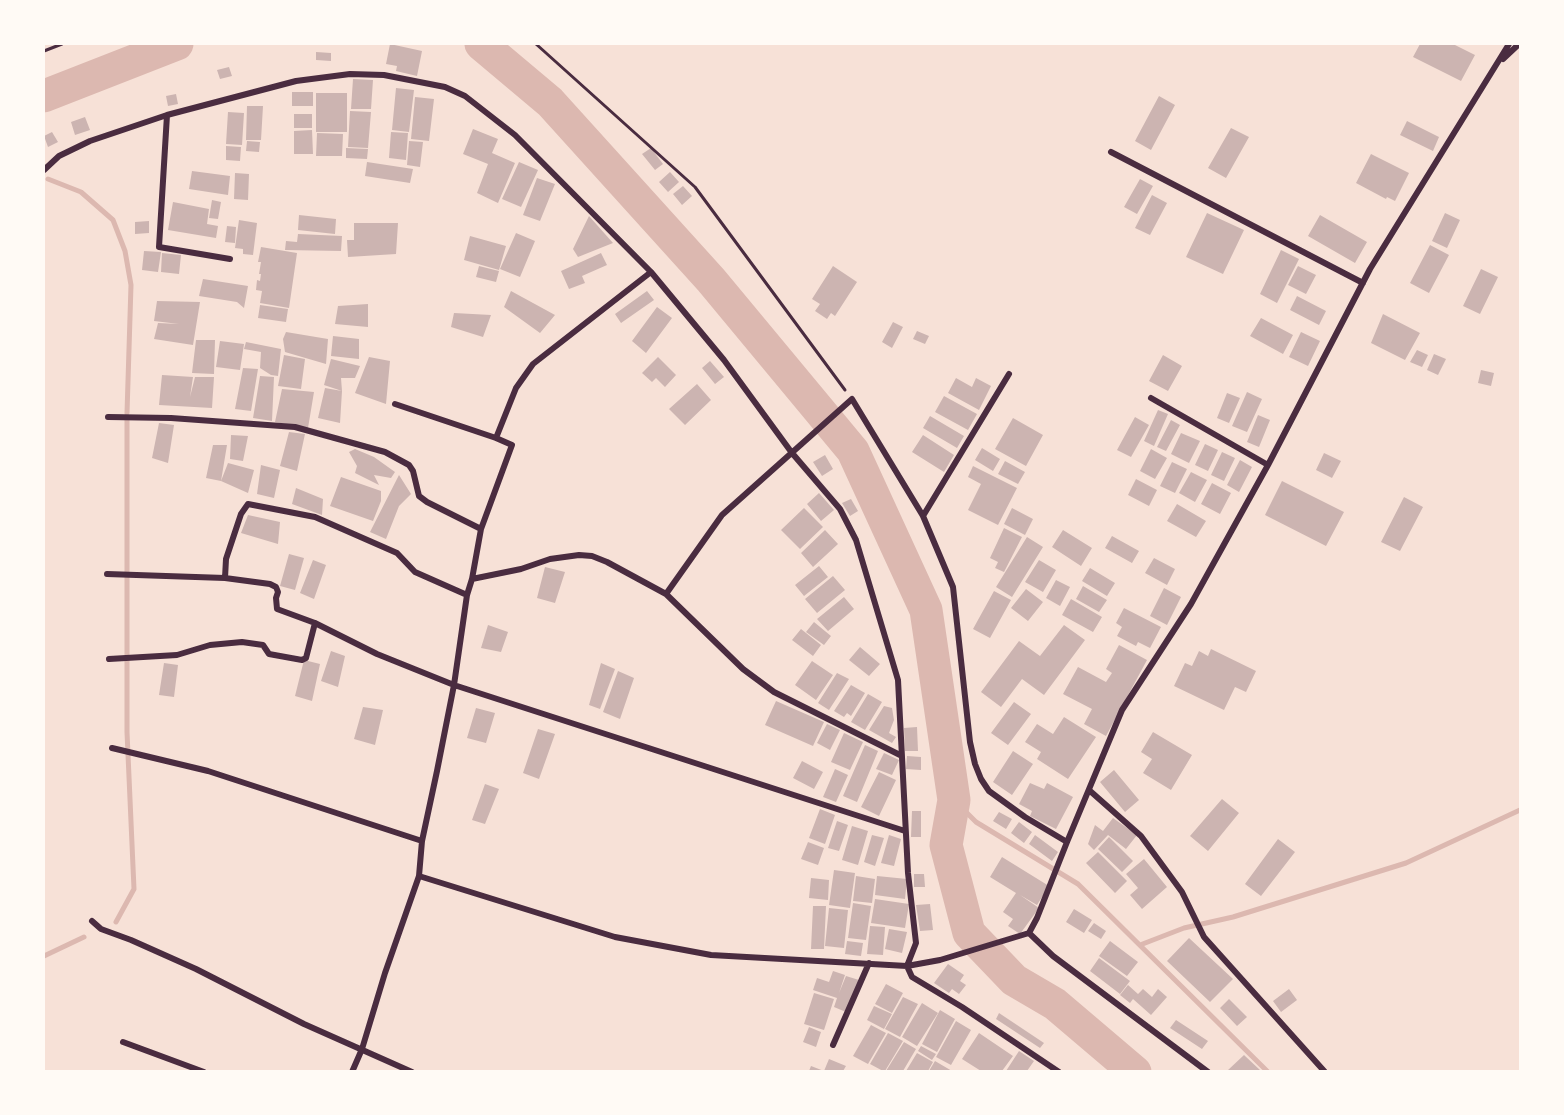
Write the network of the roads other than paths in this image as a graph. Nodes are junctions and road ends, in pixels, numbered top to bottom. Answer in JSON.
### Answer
{"nodes":[{"id":1,"x":1509,"y":44,"type":"edge"},
{"id":2,"x":1519,"y":44,"type":"edge"},
{"id":3,"x":1498,"y":63,"type":"junction"},
{"id":4,"x":167,"y":115,"type":"junction"},
{"id":5,"x":1111,"y":152,"type":"dead end"},
{"id":6,"x":44,"y":170,"type":"edge"},
{"id":7,"x":230,"y":259,"type":"dead end"},
{"id":8,"x":651,"y":272,"type":"junction"},
{"id":9,"x":1363,"y":283,"type":"junction"},
{"id":10,"x":1009,"y":374,"type":"dead end"},
{"id":11,"x":1151,"y":398,"type":"dead end"},
{"id":12,"x":395,"y":404,"type":"dead end"},
{"id":13,"x":108,"y":417,"type":"dead end"},
{"id":14,"x":496,"y":438,"type":"junction"},
{"id":15,"x":792,"y":453,"type":"junction"},
{"id":16,"x":1268,"y":465,"type":"junction"},
{"id":17,"x":923,"y":516,"type":"junction"},
{"id":18,"x":481,"y":529,"type":"junction"},
{"id":19,"x":107,"y":574,"type":"dead end"},
{"id":20,"x":225,"y":578,"type":"junction"},
{"id":21,"x":472,"y":579,"type":"junction"},
{"id":22,"x":467,"y":594,"type":"junction"},
{"id":23,"x":666,"y":594,"type":"junction"},
{"id":24,"x":315,"y":623,"type":"junction"},
{"id":25,"x":109,"y":660,"type":"dead end"},
{"id":26,"x":454,"y":685,"type":"junction"},
{"id":27,"x":111,"y":748,"type":"dead end"},
{"id":28,"x":900,"y":755,"type":"junction"},
{"id":29,"x":1089,"y":790,"type":"junction"},
{"id":30,"x":905,"y":831,"type":"junction"},
{"id":31,"x":422,"y":841,"type":"junction"},
{"id":32,"x":1066,"y":842,"type":"junction"},
{"id":33,"x":419,"y":876,"type":"junction"},
{"id":34,"x":92,"y":921,"type":"dead end"},
{"id":35,"x":1029,"y":933,"type":"junction"},
{"id":36,"x":869,"y":963,"type":"junction"},
{"id":37,"x":907,"y":966,"type":"junction"},
{"id":38,"x":123,"y":1042,"type":"dead end"},
{"id":39,"x":833,"y":1045,"type":"dead end"},
{"id":40,"x":362,"y":1049,"type":"junction"},
{"id":41,"x":204,"y":1071,"type":"edge"},
{"id":42,"x":352,"y":1071,"type":"edge"},
{"id":43,"x":412,"y":1071,"type":"edge"},
{"id":44,"x":1059,"y":1071,"type":"edge"},
{"id":45,"x":1208,"y":1071,"type":"edge"},
{"id":46,"x":1325,"y":1071,"type":"edge"}],
"edges":[{"from":1,"to":3,"type":"street"},
{"from":2,"to":3,"type":"street"},
{"from":3,"to":9,"type":"street"},
{"from":4,"to":6,"type":"street"},
{"from":4,"to":7,"type":"street"},
{"from":4,"to":8,"type":"street"},
{"from":5,"to":9,"type":"street"},
{"from":8,"to":14,"type":"street"},
{"from":8,"to":15,"type":"street"},
{"from":9,"to":16,"type":"street"},
{"from":10,"to":17,"type":"street"},
{"from":11,"to":16,"type":"street"},
{"from":12,"to":14,"type":"street"},
{"from":13,"to":18,"type":"street"},
{"from":14,"to":18,"type":"street"},
{"from":15,"to":17,"type":"street"},
{"from":15,"to":23,"type":"street"},
{"from":15,"to":28,"type":"street"},
{"from":16,"to":29,"type":"street"},
{"from":17,"to":32,"type":"street"},
{"from":18,"to":21,"type":"street"},
{"from":19,"to":20,"type":"street"},
{"from":20,"to":22,"type":"street"},
{"from":20,"to":24,"type":"street"},
{"from":21,"to":22,"type":"street"},
{"from":21,"to":23,"type":"street"},
{"from":22,"to":26,"type":"street"},
{"from":23,"to":28,"type":"street"},
{"from":24,"to":25,"type":"street"},
{"from":24,"to":26,"type":"street"},
{"from":26,"to":30,"type":"street"},
{"from":26,"to":31,"type":"street"},
{"from":27,"to":31,"type":"street"},
{"from":28,"to":30,"type":"street"},
{"from":29,"to":32,"type":"street"},
{"from":29,"to":46,"type":"street"},
{"from":30,"to":37,"type":"street"},
{"from":31,"to":33,"type":"street"},
{"from":32,"to":35,"type":"street"},
{"from":33,"to":36,"type":"street"},
{"from":33,"to":40,"type":"street"},
{"from":34,"to":40,"type":"street"},
{"from":35,"to":37,"type":"street"},
{"from":35,"to":45,"type":"street"},
{"from":36,"to":37,"type":"street"},
{"from":36,"to":39,"type":"street"},
{"from":37,"to":44,"type":"street"},
{"from":38,"to":41,"type":"street"},
{"from":40,"to":42,"type":"street"},
{"from":40,"to":43,"type":"street"}]}
